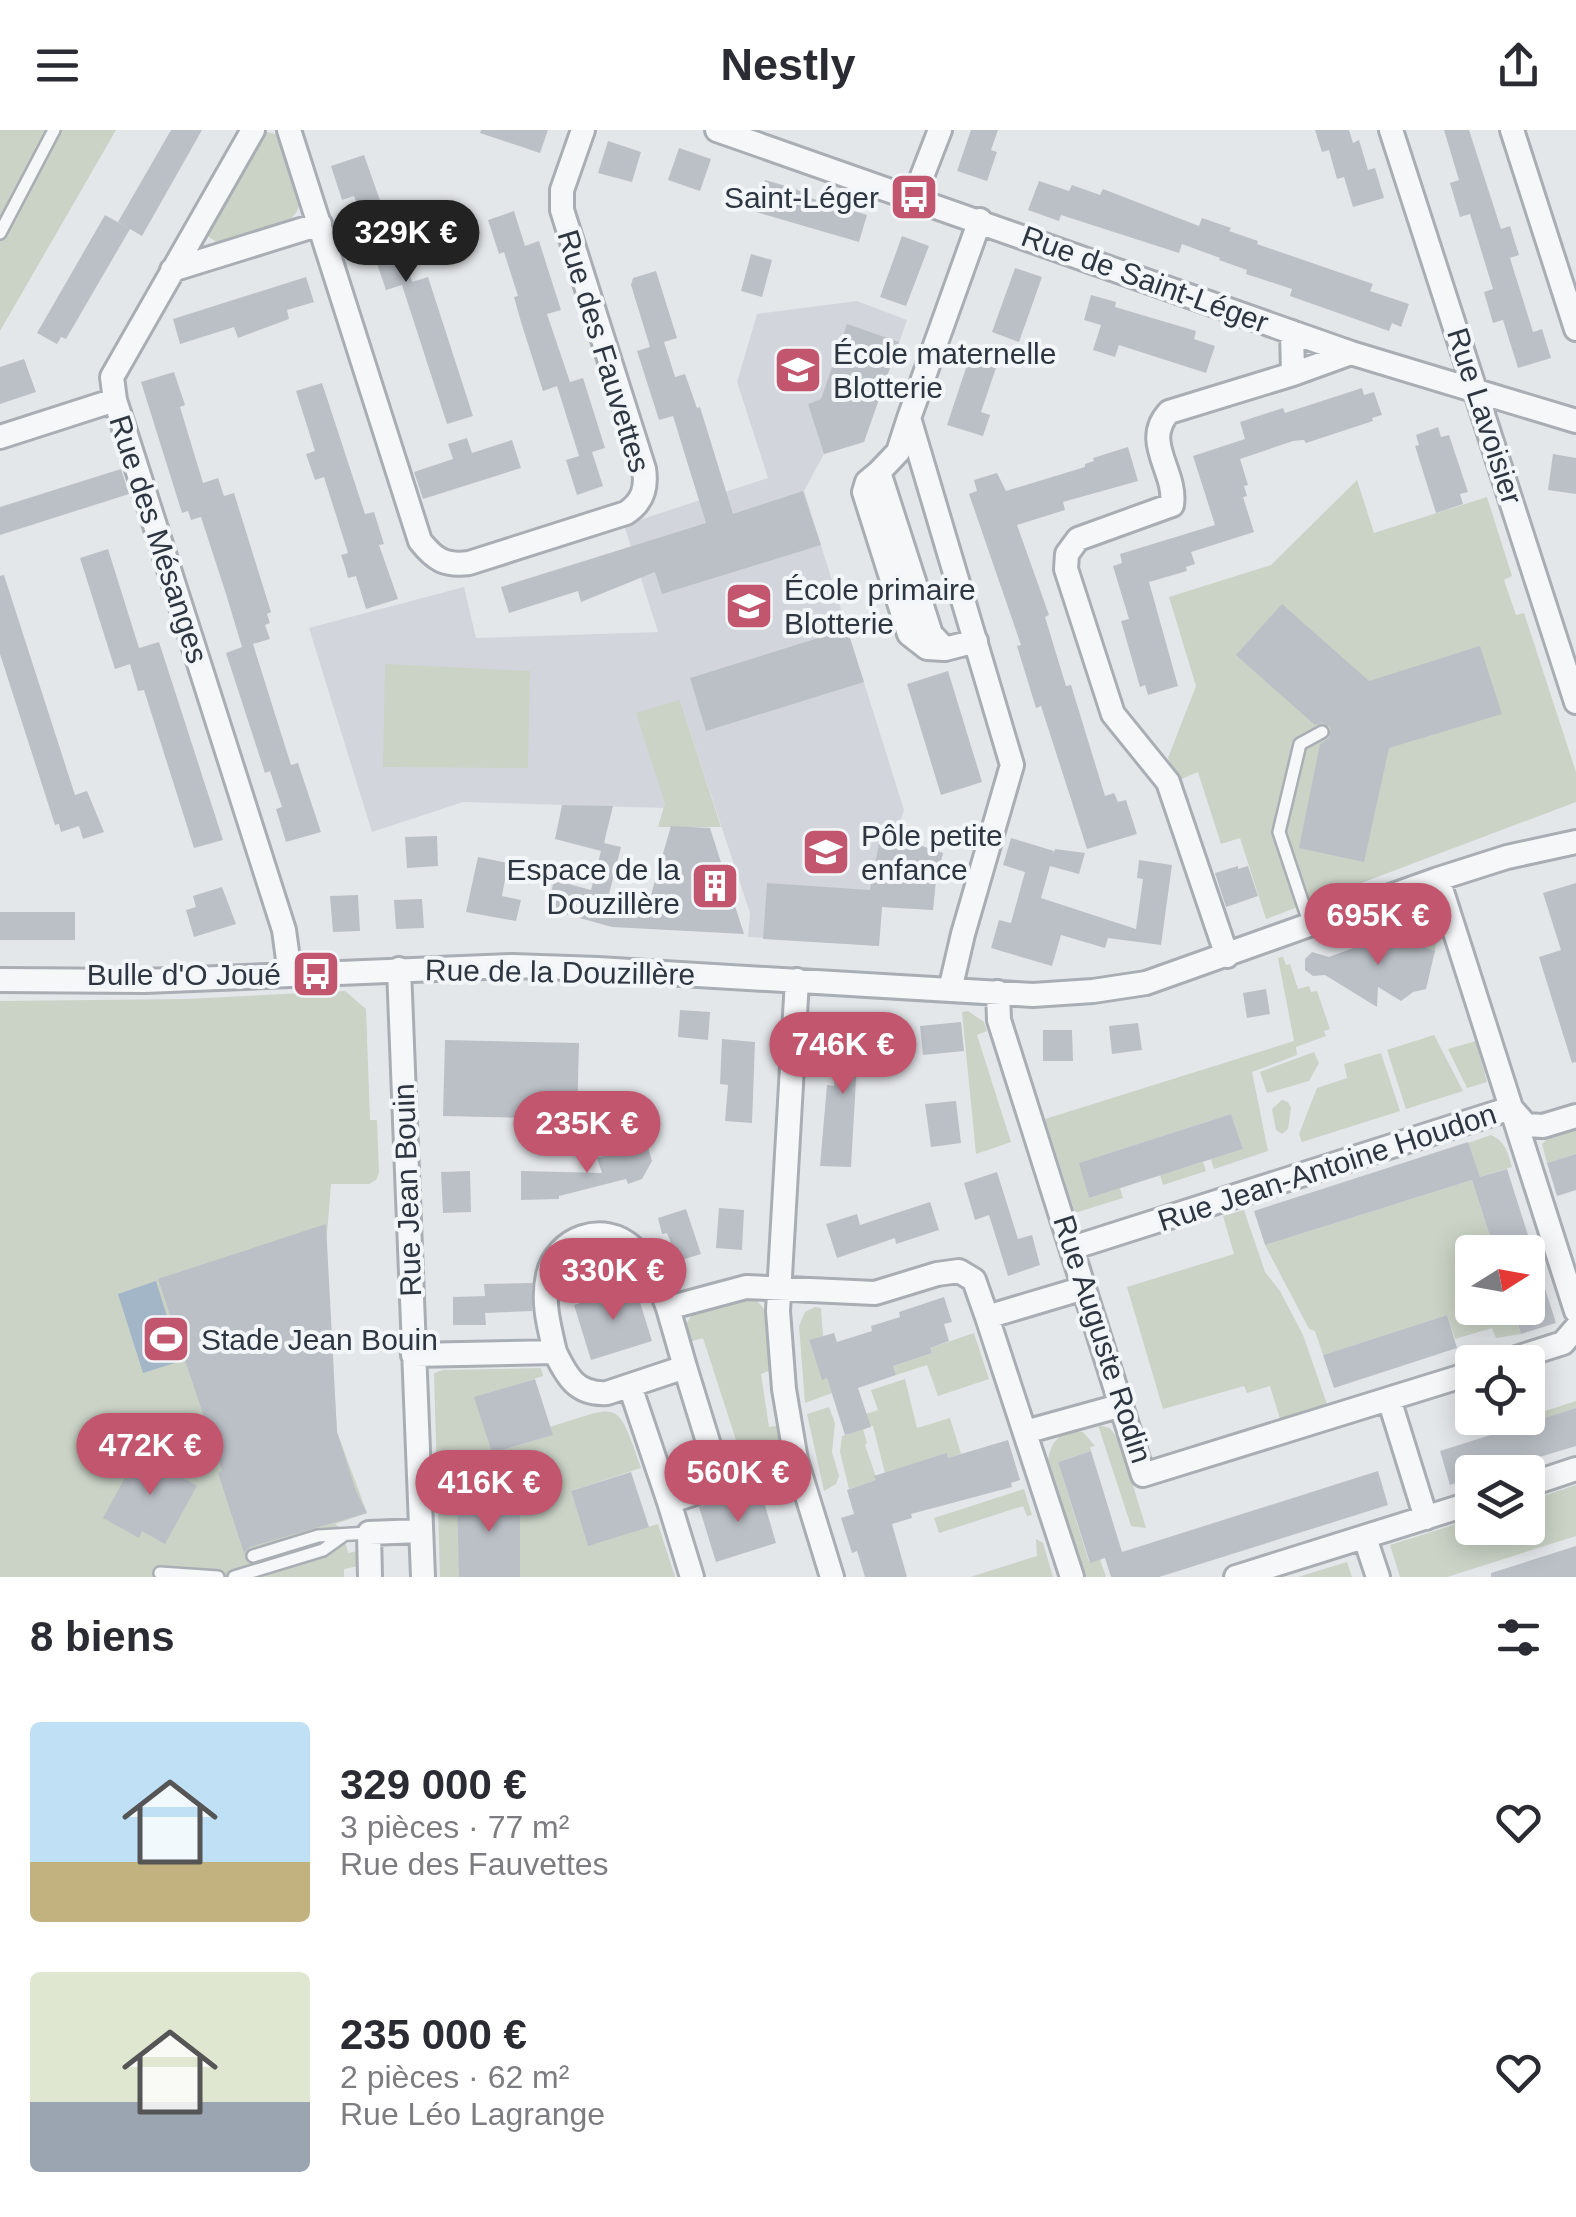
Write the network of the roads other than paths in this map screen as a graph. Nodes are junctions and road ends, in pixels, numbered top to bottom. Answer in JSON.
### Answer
{"nodes":[{"id":1,"x":54,"y":130,"type":"edge"},
{"id":2,"x":253,"y":130,"type":"edge"},
{"id":3,"x":289,"y":130,"type":"edge"},
{"id":4,"x":583,"y":130,"type":"edge"},
{"id":5,"x":717,"y":130,"type":"edge"},
{"id":6,"x":940,"y":130,"type":"edge"},
{"id":7,"x":1391,"y":130,"type":"edge"},
{"id":8,"x":1512,"y":130,"type":"edge"},
{"id":9,"x":914,"y":197,"type":"junction"},
{"id":10,"x":980,"y":220,"type":"junction"},
{"id":11,"x":320,"y":224,"type":"junction"},
{"id":12,"x":0,"y":233,"type":"edge"},
{"id":13,"x":172,"y":270,"type":"junction"},
{"id":14,"x":1576,"y":329,"type":"edge"},
{"id":15,"x":1292,"y":332,"type":"junction"},
{"id":16,"x":1351,"y":353,"type":"junction"},
{"id":17,"x":1293,"y":374,"type":"junction"},
{"id":18,"x":1477,"y":392,"type":"junction"},
{"id":19,"x":116,"y":400,"type":"junction"},
{"id":20,"x":910,"y":418,"type":"junction"},
{"id":21,"x":1576,"y":421,"type":"edge"},
{"id":22,"x":0,"y":437,"type":"edge"},
{"id":23,"x":976,"y":642,"type":"junction"},
{"id":24,"x":1576,"y":702,"type":"edge"},
{"id":25,"x":1322,"y":732,"type":"dead end"},
{"id":26,"x":1576,"y":842,"type":"edge"},
{"id":27,"x":1438,"y":879,"type":"junction"},
{"id":28,"x":1310,"y":925,"type":"junction"},
{"id":29,"x":1227,"y":956,"type":"junction"},
{"id":30,"x":399,"y":969,"type":"junction"},
{"id":31,"x":290,"y":974,"type":"junction"},
{"id":32,"x":0,"y":980,"type":"edge"},
{"id":33,"x":797,"y":980,"type":"junction"},
{"id":34,"x":950,"y":990,"type":"junction"},
{"id":35,"x":998,"y":992,"type":"junction"},
{"id":36,"x":1512,"y":1108,"type":"junction"},
{"id":37,"x":1576,"y":1116,"type":"edge"},
{"id":38,"x":1072,"y":1248,"type":"junction"},
{"id":39,"x":780,"y":1287,"type":"junction"},
{"id":40,"x":1084,"y":1288,"type":"junction"},
{"id":41,"x":668,"y":1308,"type":"junction"},
{"id":42,"x":987,"y":1317,"type":"junction"},
{"id":43,"x":1575,"y":1325,"type":"edge"},
{"id":44,"x":1545,"y":1349,"type":"edge"},
{"id":45,"x":556,"y":1352,"type":"junction"},
{"id":46,"x":413,"y":1355,"type":"junction"},
{"id":47,"x":684,"y":1366,"type":"junction"},
{"id":48,"x":1455,"y":1378,"type":"edge"},
{"id":49,"x":630,"y":1386,"type":"junction"},
{"id":50,"x":1389,"y":1399,"type":"junction"},
{"id":51,"x":1118,"y":1406,"type":"junction"},
{"id":52,"x":1026,"y":1432,"type":"junction"},
{"id":53,"x":796,"y":1460,"type":"junction"},
{"id":54,"x":1576,"y":1470,"type":"edge"},
{"id":55,"x":1545,"y":1480,"type":"edge"},
{"id":56,"x":721,"y":1484,"type":"junction"},
{"id":57,"x":669,"y":1502,"type":"junction"},
{"id":58,"x":1455,"y":1509,"type":"edge"},
{"id":59,"x":1426,"y":1518,"type":"junction"},
{"id":60,"x":420,"y":1532,"type":"junction"},
{"id":61,"x":368,"y":1533,"type":"junction"},
{"id":62,"x":344,"y":1535,"type":"junction"},
{"id":63,"x":1365,"y":1538,"type":"junction"},
{"id":64,"x":253,"y":1556,"type":"dead end"},
{"id":65,"x":160,"y":1572,"type":"dead end"},
{"id":66,"x":218,"y":1577,"type":"edge"},
{"id":67,"x":234,"y":1577,"type":"edge"},
{"id":68,"x":370,"y":1577,"type":"edge"},
{"id":69,"x":423,"y":1577,"type":"edge"},
{"id":70,"x":692,"y":1577,"type":"edge"},
{"id":71,"x":832,"y":1577,"type":"edge"},
{"id":72,"x":1072,"y":1577,"type":"edge"},
{"id":73,"x":1236,"y":1577,"type":"edge"},
{"id":74,"x":1378,"y":1577,"type":"edge"}],
"edges":[{"from":1,"to":12,"type":"lane"},
{"from":2,"to":13,"type":"street","name":"Rue des Mésanges"},
{"from":3,"to":11,"type":"street","name":"Rue des Fauvettes"},
{"from":4,"to":11,"type":"street","name":"Rue des Fauvettes"},
{"from":5,"to":9,"type":"street","name":"Rue de Saint-Léger"},
{"from":6,"to":9,"type":"street"},
{"from":7,"to":18,"type":"street","name":"Rue Lavoisier"},
{"from":8,"to":14,"type":"street"},
{"from":9,"to":10,"type":"street","name":"Rue de Saint-Léger"},
{"from":10,"to":15,"type":"street","name":"Rue de Saint-Léger"},
{"from":10,"to":20,"type":"street"},
{"from":11,"to":13,"type":"street"},
{"from":13,"to":19,"type":"street","name":"Rue des Mésanges"},
{"from":15,"to":16,"type":"street","name":"Rue de Saint-Léger"},
{"from":15,"to":17,"type":"street"},
{"from":16,"to":17,"type":"street"},
{"from":16,"to":18,"type":"street","name":"Rue de Saint-Léger"},
{"from":17,"to":29,"type":"street"},
{"from":18,"to":21,"type":"street","name":"Rue de Saint-Léger"},
{"from":18,"to":24,"type":"street","name":"Rue Lavoisier"},
{"from":19,"to":22,"type":"street"},
{"from":19,"to":31,"type":"street","name":"Rue des Mésanges"},
{"from":20,"to":23,"type":"street"},
{"from":20,"to":23,"type":"street"},
{"from":23,"to":34,"type":"street"},
{"from":25,"to":28,"type":"lane"},
{"from":26,"to":27,"type":"street","name":"Rue de la Douzillère"},
{"from":27,"to":28,"type":"street","name":"Rue de la Douzillère"},
{"from":27,"to":36,"type":"street"},
{"from":28,"to":29,"type":"street","name":"Rue de la Douzillère"},
{"from":29,"to":35,"type":"street","name":"Rue de la Douzillère"},
{"from":30,"to":31,"type":"street","name":"Rue de la Douzillère"},
{"from":30,"to":33,"type":"street","name":"Rue de la Douzillère"},
{"from":30,"to":46,"type":"street","name":"Rue Jean Bouin"},
{"from":31,"to":32,"type":"street","name":"Rue de la Douzillère"},
{"from":33,"to":34,"type":"street","name":"Rue de la Douzillère"},
{"from":33,"to":39,"type":"street"},
{"from":34,"to":35,"type":"street","name":"Rue de la Douzillère"},
{"from":35,"to":38,"type":"street","name":"Rue Auguste Rodin"},
{"from":36,"to":37,"type":"street","name":"Rue Jean-Antoine Houdon"},
{"from":36,"to":38,"type":"street","name":"Rue Jean-Antoine Houdon"},
{"from":36,"to":43,"type":"street"},
{"from":38,"to":40,"type":"street","name":"Rue Auguste Rodin"},
{"from":39,"to":41,"type":"street"},
{"from":39,"to":42,"type":"street"},
{"from":39,"to":53,"type":"street"},
{"from":40,"to":42,"type":"street"},
{"from":40,"to":51,"type":"street","name":"Rue Auguste Rodin"},
{"from":41,"to":45,"type":"street"},
{"from":41,"to":47,"type":"street"},
{"from":42,"to":52,"type":"street"},
{"from":43,"to":44,"type":"street"},
{"from":45,"to":46,"type":"street"},
{"from":45,"to":49,"type":"street"},
{"from":46,"to":60,"type":"street","name":"Rue Jean Bouin"},
{"from":47,"to":49,"type":"street"},
{"from":47,"to":56,"type":"street"},
{"from":48,"to":50,"type":"street","name":"Rue Auguste Rodin"},
{"from":49,"to":57,"type":"street"},
{"from":50,"to":51,"type":"street","name":"Rue Auguste Rodin"},
{"from":50,"to":59,"type":"street"},
{"from":51,"to":52,"type":"street"},
{"from":52,"to":72,"type":"street"},
{"from":53,"to":56,"type":"street"},
{"from":53,"to":71,"type":"street"},
{"from":54,"to":55,"type":"street"},
{"from":56,"to":57,"type":"street"},
{"from":57,"to":70,"type":"street"},
{"from":58,"to":59,"type":"street"},
{"from":59,"to":63,"type":"street"},
{"from":60,"to":61,"type":"street"},
{"from":60,"to":69,"type":"street","name":"Rue Jean Bouin"},
{"from":61,"to":62,"type":"lane"},
{"from":61,"to":68,"type":"street"},
{"from":62,"to":64,"type":"lane"},
{"from":62,"to":67,"type":"lane"},
{"from":63,"to":73,"type":"street"},
{"from":63,"to":74,"type":"street"},
{"from":65,"to":66,"type":"lane"}]}
